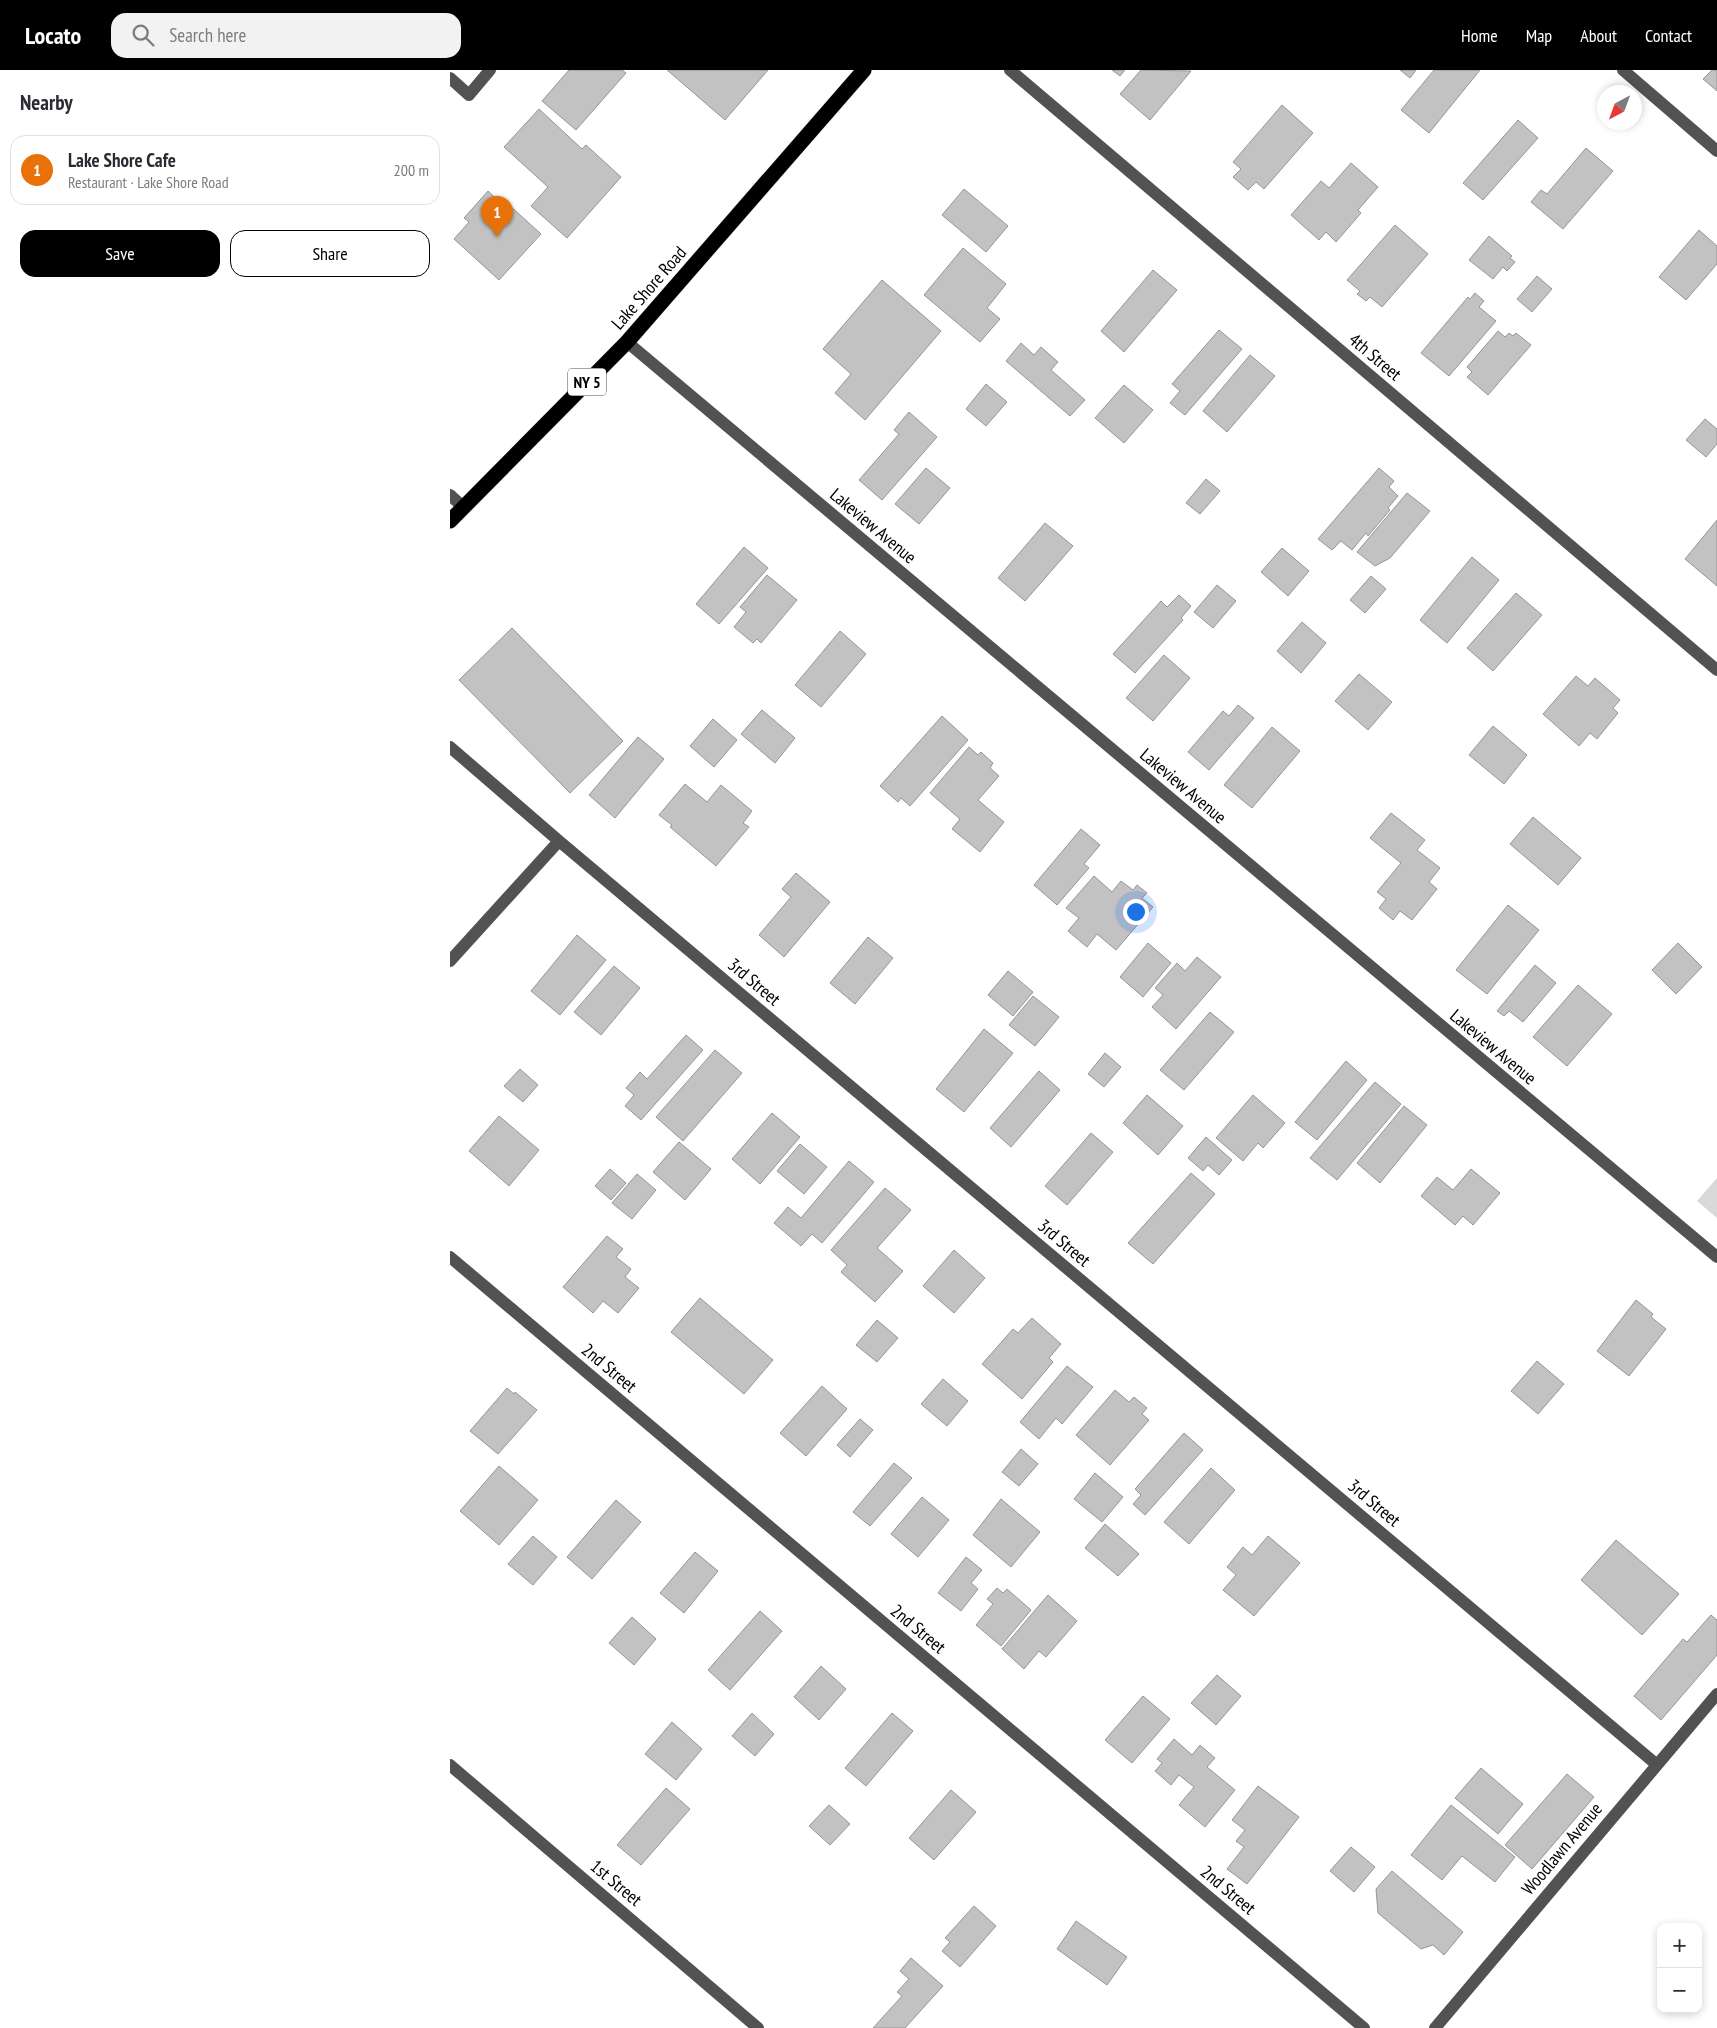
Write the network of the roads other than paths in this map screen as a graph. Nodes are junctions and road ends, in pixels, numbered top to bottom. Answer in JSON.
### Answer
{"nodes":[{"id":1,"x":490,"y":70,"type":"edge"},
{"id":2,"x":864,"y":70,"type":"edge"},
{"id":3,"x":1010,"y":70,"type":"edge"},
{"id":4,"x":1623,"y":70,"type":"edge"},
{"id":5,"x":450,"y":78,"type":"edge"},
{"id":6,"x":1717,"y":151,"type":"edge"},
{"id":7,"x":627,"y":342,"type":"junction"},
{"id":8,"x":450,"y":495,"type":"edge"},
{"id":9,"x":463,"y":507,"type":"junction"},
{"id":10,"x":450,"y":520,"type":"edge"},
{"id":11,"x":1717,"y":670,"type":"edge"},
{"id":12,"x":450,"y":747,"type":"edge"},
{"id":13,"x":559,"y":841,"type":"junction"},
{"id":14,"x":450,"y":961,"type":"edge"},
{"id":15,"x":450,"y":1257,"type":"edge"},
{"id":16,"x":1717,"y":1257,"type":"edge"},
{"id":17,"x":1717,"y":1694,"type":"edge"},
{"id":18,"x":1656,"y":1764,"type":"junction"},
{"id":19,"x":450,"y":1765,"type":"edge"},
{"id":20,"x":758,"y":2028,"type":"edge"},
{"id":21,"x":1364,"y":2028,"type":"edge"},
{"id":22,"x":1435,"y":2028,"type":"edge"}],
"edges":[{"from":1,"to":5,"type":"street"},
{"from":2,"to":7,"type":"highway","name":"Lake Shore Road","number":"NY 5"},
{"from":3,"to":11,"type":"street","name":"4th Street"},
{"from":4,"to":6,"type":"street"},
{"from":7,"to":9,"type":"highway","name":"Lake Shore Road","number":"NY 5"},
{"from":7,"to":16,"type":"street","name":"Lakeview Avenue"},
{"from":8,"to":9,"type":"street"},
{"from":9,"to":10,"type":"highway","name":"Lake Shore Road","number":"NY 5"},
{"from":12,"to":13,"type":"street","name":"3rd Street"},
{"from":13,"to":14,"type":"street"},
{"from":13,"to":18,"type":"street","name":"3rd Street"},
{"from":15,"to":21,"type":"street","name":"2nd Street"},
{"from":17,"to":18,"type":"street","name":"Woodlawn Avenue"},
{"from":18,"to":22,"type":"street","name":"Woodlawn Avenue"},
{"from":19,"to":20,"type":"street","name":"1st Street"}]}
